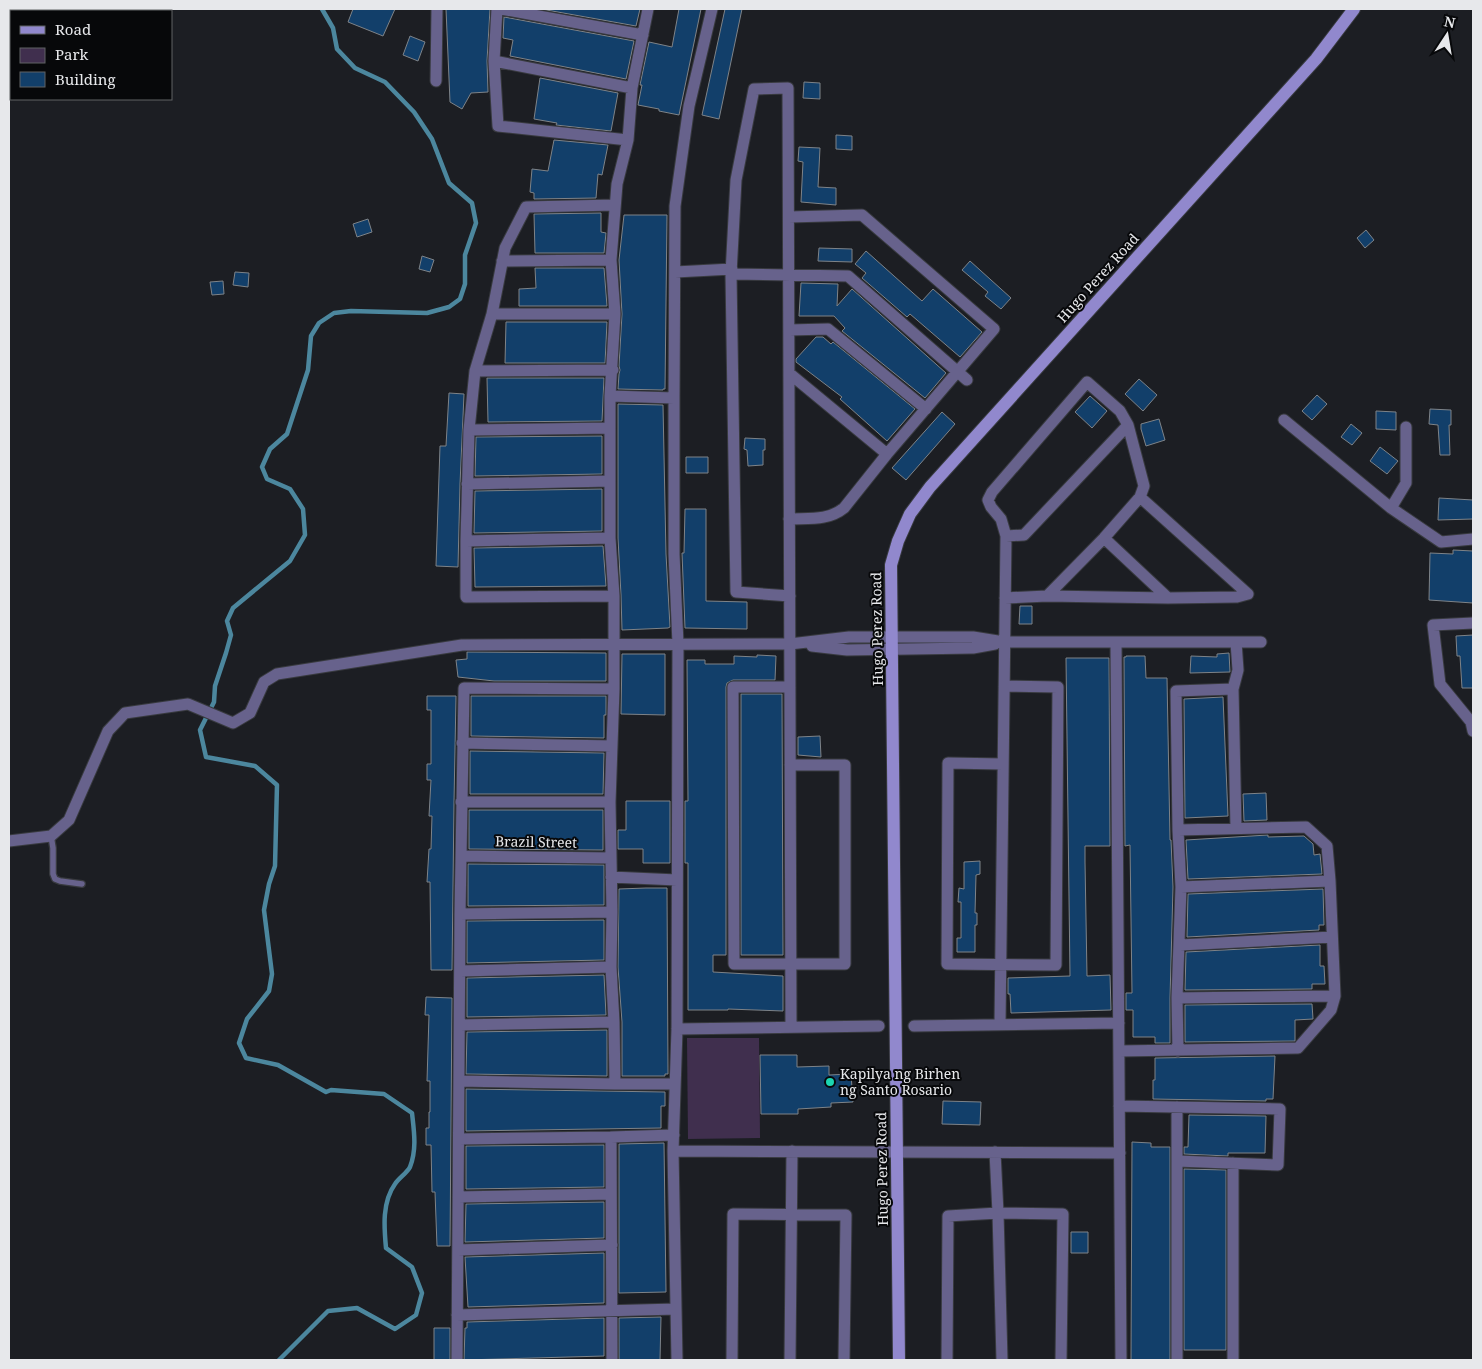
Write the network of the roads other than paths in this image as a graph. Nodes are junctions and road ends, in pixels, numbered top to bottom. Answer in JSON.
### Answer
{"nodes":[{"id":1,"x":436,"y":9,"type":"edge"},
{"id":2,"x":497,"y":9,"type":"edge"},
{"id":3,"x":501,"y":9,"type":"edge"},
{"id":4,"x":648,"y":9,"type":"edge"},
{"id":5,"x":712,"y":9,"type":"edge"},
{"id":6,"x":1354,"y":9,"type":"edge"},
{"id":7,"x":643,"y":35,"type":"junction"},
{"id":8,"x":494,"y":61,"type":"junction"},
{"id":9,"x":436,"y":81,"type":"dead end"},
{"id":10,"x":632,"y":88,"type":"junction"},
{"id":11,"x":628,"y":140,"type":"junction"},
{"id":12,"x":615,"y":205,"type":"junction"},
{"id":13,"x":789,"y":217,"type":"junction"},
{"id":14,"x":611,"y":260,"type":"junction"},
{"id":15,"x":502,"y":261,"type":"junction"},
{"id":16,"x":675,"y":272,"type":"junction"},
{"id":17,"x":732,"y":272,"type":"junction"},
{"id":18,"x":789,"y":275,"type":"junction"},
{"id":19,"x":492,"y":314,"type":"junction"},
{"id":20,"x":615,"y":314,"type":"junction"},
{"id":21,"x":789,"y":330,"type":"junction"},
{"id":22,"x":612,"y":370,"type":"junction"},
{"id":23,"x":475,"y":371,"type":"junction"},
{"id":24,"x":789,"y":373,"type":"junction"},
{"id":25,"x":963,"y":376,"type":"junction"},
{"id":26,"x":610,"y":396,"type":"junction"},
{"id":27,"x":674,"y":398,"type":"junction"},
{"id":28,"x":926,"y":409,"type":"junction"},
{"id":29,"x":1284,"y":420,"type":"dead end"},
{"id":30,"x":1128,"y":425,"type":"junction"},
{"id":31,"x":1406,"y":427,"type":"dead end"},
{"id":32,"x":610,"y":428,"type":"junction"},
{"id":33,"x":469,"y":430,"type":"junction"},
{"id":34,"x":887,"y":454,"type":"junction"},
{"id":35,"x":610,"y":481,"type":"junction"},
{"id":36,"x":467,"y":484,"type":"junction"},
{"id":37,"x":1140,"y":497,"type":"junction"},
{"id":38,"x":1391,"y":508,"type":"junction"},
{"id":39,"x":790,"y":519,"type":"junction"},
{"id":40,"x":1006,"y":536,"type":"junction"},
{"id":41,"x":610,"y":538,"type":"junction"},
{"id":42,"x":1104,"y":538,"type":"junction"},
{"id":43,"x":1473,"y":539,"type":"edge"},
{"id":44,"x":466,"y":541,"type":"junction"},
{"id":45,"x":614,"y":596,"type":"junction"},
{"id":46,"x":790,"y":596,"type":"junction"},
{"id":47,"x":1047,"y":596,"type":"junction"},
{"id":48,"x":1005,"y":598,"type":"junction"},
{"id":49,"x":1168,"y":598,"type":"junction"},
{"id":50,"x":1473,"y":623,"type":"edge"},
{"id":51,"x":1004,"y":642,"type":"junction"},
{"id":52,"x":1116,"y":642,"type":"junction"},
{"id":53,"x":1236,"y":642,"type":"junction"},
{"id":54,"x":1261,"y":642,"type":"dead end"},
{"id":55,"x":892,"y":643,"type":"junction"},
{"id":56,"x":613,"y":644,"type":"junction"},
{"id":57,"x":678,"y":644,"type":"junction"},
{"id":58,"x":790,"y":644,"type":"junction"},
{"id":59,"x":1004,"y":686,"type":"junction"},
{"id":60,"x":790,"y":687,"type":"junction"},
{"id":61,"x":614,"y":689,"type":"junction"},
{"id":62,"x":1233,"y":689,"type":"junction"},
{"id":63,"x":1473,"y":731,"type":"edge"},
{"id":64,"x":462,"y":743,"type":"junction"},
{"id":65,"x":612,"y":746,"type":"junction"},
{"id":66,"x":1003,"y":764,"type":"junction"},
{"id":67,"x":790,"y":765,"type":"junction"},
{"id":68,"x":461,"y":802,"type":"junction"},
{"id":69,"x":610,"y":802,"type":"junction"},
{"id":70,"x":1236,"y":828,"type":"junction"},
{"id":71,"x":1178,"y":830,"type":"junction"},
{"id":72,"x":51,"y":836,"type":"junction"},
{"id":73,"x":9,"y":841,"type":"edge"},
{"id":74,"x":461,"y":856,"type":"junction"},
{"id":75,"x":611,"y":858,"type":"junction"},
{"id":76,"x":611,"y":877,"type":"junction"},
{"id":77,"x":678,"y":880,"type":"junction"},
{"id":78,"x":1330,"y":881,"type":"junction"},
{"id":79,"x":82,"y":884,"type":"dead end"},
{"id":80,"x":1181,"y":887,"type":"junction"},
{"id":81,"x":612,"y":912,"type":"junction"},
{"id":82,"x":460,"y":914,"type":"junction"},
{"id":83,"x":1332,"y":938,"type":"junction"},
{"id":84,"x":1180,"y":945,"type":"junction"},
{"id":85,"x":791,"y":964,"type":"junction"},
{"id":86,"x":1001,"y":965,"type":"junction"},
{"id":87,"x":612,"y":968,"type":"junction"},
{"id":88,"x":460,"y":971,"type":"junction"},
{"id":89,"x":1335,"y":996,"type":"junction"},
{"id":90,"x":1177,"y":998,"type":"junction"},
{"id":91,"x":614,"y":1022,"type":"junction"},
{"id":92,"x":1119,"y":1023,"type":"junction"},
{"id":93,"x":1000,"y":1024,"type":"junction"},
{"id":94,"x":460,"y":1025,"type":"junction"},
{"id":95,"x":879,"y":1026,"type":"dead end"},
{"id":96,"x":914,"y":1026,"type":"dead end"},
{"id":97,"x":791,"y":1027,"type":"junction"},
{"id":98,"x":677,"y":1029,"type":"junction"},
{"id":99,"x":1119,"y":1051,"type":"junction"},
{"id":100,"x":1178,"y":1051,"type":"junction"},
{"id":101,"x":460,"y":1081,"type":"junction"},
{"id":102,"x":615,"y":1084,"type":"junction"},
{"id":103,"x":675,"y":1084,"type":"junction"},
{"id":104,"x":1119,"y":1106,"type":"junction"},
{"id":105,"x":1177,"y":1107,"type":"junction"},
{"id":106,"x":674,"y":1135,"type":"junction"},
{"id":107,"x":611,"y":1137,"type":"junction"},
{"id":108,"x":459,"y":1139,"type":"junction"},
{"id":109,"x":673,"y":1151,"type":"junction"},
{"id":110,"x":792,"y":1152,"type":"junction"},
{"id":111,"x":897,"y":1152,"type":"junction"},
{"id":112,"x":995,"y":1152,"type":"junction"},
{"id":113,"x":1120,"y":1153,"type":"junction"},
{"id":114,"x":1177,"y":1161,"type":"junction"},
{"id":115,"x":1233,"y":1163,"type":"junction"},
{"id":116,"x":611,"y":1194,"type":"junction"},
{"id":117,"x":458,"y":1197,"type":"junction"},
{"id":118,"x":998,"y":1213,"type":"junction"},
{"id":119,"x":792,"y":1214,"type":"junction"},
{"id":120,"x":612,"y":1245,"type":"junction"},
{"id":121,"x":458,"y":1250,"type":"junction"},
{"id":122,"x":676,"y":1308,"type":"junction"},
{"id":123,"x":612,"y":1310,"type":"junction"},
{"id":124,"x":457,"y":1315,"type":"junction"},
{"id":125,"x":457,"y":1360,"type":"edge"},
{"id":126,"x":612,"y":1360,"type":"edge"},
{"id":127,"x":677,"y":1360,"type":"edge"},
{"id":128,"x":732,"y":1360,"type":"edge"},
{"id":129,"x":790,"y":1360,"type":"edge"},
{"id":130,"x":844,"y":1360,"type":"edge"},
{"id":131,"x":899,"y":1360,"type":"edge"},
{"id":132,"x":947,"y":1360,"type":"edge"},
{"id":133,"x":1002,"y":1360,"type":"edge"},
{"id":134,"x":1061,"y":1360,"type":"edge"},
{"id":135,"x":1121,"y":1360,"type":"edge"},
{"id":136,"x":1177,"y":1360,"type":"edge"},
{"id":137,"x":1232,"y":1360,"type":"edge"},
{"id":138,"x":1237,"y":1360,"type":"edge"}],
"edges":[{"from":1,"to":9,"type":"street"},
{"from":2,"to":8,"type":"street"},
{"from":3,"to":7,"type":"street"},
{"from":4,"to":7,"type":"street"},
{"from":5,"to":16,"type":"street"},
{"from":6,"to":55,"type":"street","name":"Hugo Perez Road"},
{"from":7,"to":10,"type":"street"},
{"from":8,"to":10,"type":"street"},
{"from":8,"to":11,"type":"street"},
{"from":10,"to":11,"type":"street"},
{"from":11,"to":12,"type":"street"},
{"from":12,"to":14,"type":"street"},
{"from":12,"to":15,"type":"street"},
{"from":13,"to":17,"type":"street"},
{"from":13,"to":18,"type":"street"},
{"from":13,"to":25,"type":"street"},
{"from":14,"to":15,"type":"street"},
{"from":14,"to":20,"type":"street"},
{"from":15,"to":19,"type":"street"},
{"from":16,"to":17,"type":"street"},
{"from":16,"to":27,"type":"street"},
{"from":17,"to":18,"type":"street"},
{"from":17,"to":46,"type":"street"},
{"from":18,"to":21,"type":"street"},
{"from":18,"to":25,"type":"street"},
{"from":19,"to":20,"type":"street"},
{"from":19,"to":23,"type":"street"},
{"from":20,"to":22,"type":"street"},
{"from":21,"to":24,"type":"street"},
{"from":21,"to":28,"type":"street"},
{"from":22,"to":23,"type":"street"},
{"from":22,"to":26,"type":"street"},
{"from":23,"to":33,"type":"street"},
{"from":24,"to":34,"type":"street"},
{"from":24,"to":39,"type":"street"},
{"from":25,"to":28,"type":"street"},
{"from":26,"to":27,"type":"street"},
{"from":26,"to":32,"type":"street"},
{"from":27,"to":57,"type":"street"},
{"from":28,"to":34,"type":"street"},
{"from":29,"to":38,"type":"street"},
{"from":30,"to":37,"type":"street"},
{"from":30,"to":40,"type":"street"},
{"from":30,"to":40,"type":"street"},
{"from":31,"to":38,"type":"street"},
{"from":32,"to":33,"type":"street"},
{"from":32,"to":35,"type":"street"},
{"from":33,"to":36,"type":"street"},
{"from":34,"to":39,"type":"street"},
{"from":35,"to":36,"type":"street"},
{"from":35,"to":41,"type":"street"},
{"from":36,"to":44,"type":"street"},
{"from":37,"to":42,"type":"street"},
{"from":37,"to":49,"type":"street"},
{"from":38,"to":43,"type":"street"},
{"from":39,"to":46,"type":"street"},
{"from":40,"to":48,"type":"street"},
{"from":41,"to":44,"type":"street"},
{"from":41,"to":45,"type":"street"},
{"from":42,"to":47,"type":"street"},
{"from":42,"to":49,"type":"street"},
{"from":44,"to":45,"type":"street"},
{"from":45,"to":56,"type":"street"},
{"from":46,"to":58,"type":"street"},
{"from":47,"to":48,"type":"street"},
{"from":47,"to":49,"type":"street"},
{"from":48,"to":51,"type":"street"},
{"from":50,"to":63,"type":"street"},
{"from":51,"to":52,"type":"street"},
{"from":51,"to":55,"type":"street"},
{"from":51,"to":59,"type":"street"},
{"from":52,"to":53,"type":"street"},
{"from":52,"to":92,"type":"street"},
{"from":53,"to":54,"type":"street"},
{"from":53,"to":62,"type":"street"},
{"from":55,"to":58,"type":"street"},
{"from":55,"to":111,"type":"street","name":"Hugo Perez Road"},
{"from":56,"to":57,"type":"street"},
{"from":56,"to":61,"type":"street"},
{"from":56,"to":72,"type":"street"},
{"from":57,"to":58,"type":"street"},
{"from":57,"to":77,"type":"street"},
{"from":58,"to":60,"type":"street"},
{"from":59,"to":66,"type":"street"},
{"from":59,"to":86,"type":"street"},
{"from":60,"to":67,"type":"street"},
{"from":60,"to":85,"type":"street"},
{"from":61,"to":64,"type":"street"},
{"from":61,"to":65,"type":"street"},
{"from":62,"to":70,"type":"street"},
{"from":62,"to":71,"type":"street"},
{"from":64,"to":65,"type":"street"},
{"from":64,"to":68,"type":"street"},
{"from":65,"to":69,"type":"street"},
{"from":66,"to":86,"type":"street"},
{"from":66,"to":86,"type":"street"},
{"from":67,"to":85,"type":"street"},
{"from":67,"to":85,"type":"street"},
{"from":68,"to":69,"type":"street"},
{"from":68,"to":74,"type":"street"},
{"from":69,"to":75,"type":"street"},
{"from":70,"to":71,"type":"street"},
{"from":70,"to":78,"type":"street"},
{"from":71,"to":80,"type":"street"},
{"from":72,"to":73,"type":"street"},
{"from":72,"to":79,"type":"lane"},
{"from":74,"to":75,"type":"street","name":"Brazil Street"},
{"from":74,"to":82,"type":"street"},
{"from":75,"to":76,"type":"street"},
{"from":76,"to":77,"type":"street"},
{"from":76,"to":81,"type":"street"},
{"from":77,"to":98,"type":"street"},
{"from":78,"to":80,"type":"street"},
{"from":78,"to":83,"type":"street"},
{"from":80,"to":84,"type":"street"},
{"from":81,"to":82,"type":"street"},
{"from":81,"to":87,"type":"street"},
{"from":82,"to":88,"type":"street"},
{"from":83,"to":84,"type":"street"},
{"from":83,"to":89,"type":"street"},
{"from":84,"to":90,"type":"street"},
{"from":85,"to":97,"type":"street"},
{"from":86,"to":93,"type":"street"},
{"from":87,"to":88,"type":"street"},
{"from":87,"to":91,"type":"street"},
{"from":88,"to":94,"type":"street"},
{"from":89,"to":90,"type":"street"},
{"from":89,"to":100,"type":"street"},
{"from":90,"to":100,"type":"street"},
{"from":91,"to":94,"type":"street"},
{"from":91,"to":102,"type":"street"},
{"from":92,"to":93,"type":"street"},
{"from":92,"to":99,"type":"street"},
{"from":93,"to":96,"type":"street"},
{"from":94,"to":101,"type":"street"},
{"from":95,"to":97,"type":"street"},
{"from":97,"to":98,"type":"street"},
{"from":98,"to":103,"type":"street"},
{"from":99,"to":100,"type":"street"},
{"from":99,"to":104,"type":"street"},
{"from":101,"to":102,"type":"street"},
{"from":101,"to":108,"type":"street"},
{"from":102,"to":103,"type":"street"},
{"from":103,"to":106,"type":"street"},
{"from":104,"to":105,"type":"street"},
{"from":104,"to":113,"type":"street"},
{"from":105,"to":114,"type":"street"},
{"from":105,"to":115,"type":"street"},
{"from":106,"to":107,"type":"street"},
{"from":106,"to":109,"type":"street"},
{"from":107,"to":108,"type":"street"},
{"from":107,"to":116,"type":"street"},
{"from":108,"to":117,"type":"street"},
{"from":109,"to":110,"type":"street"},
{"from":109,"to":122,"type":"street"},
{"from":110,"to":111,"type":"street"},
{"from":110,"to":119,"type":"street"},
{"from":111,"to":112,"type":"street"},
{"from":111,"to":131,"type":"street","name":"Hugo Perez Road"},
{"from":112,"to":113,"type":"street"},
{"from":112,"to":118,"type":"street"},
{"from":113,"to":135,"type":"street"},
{"from":114,"to":115,"type":"street"},
{"from":114,"to":136,"type":"street"},
{"from":115,"to":137,"type":"street"},
{"from":116,"to":117,"type":"street"},
{"from":116,"to":120,"type":"street"},
{"from":117,"to":121,"type":"street"},
{"from":118,"to":132,"type":"street"},
{"from":118,"to":133,"type":"street"},
{"from":118,"to":134,"type":"street"},
{"from":119,"to":128,"type":"street"},
{"from":119,"to":129,"type":"street"},
{"from":119,"to":130,"type":"street"},
{"from":120,"to":121,"type":"street"},
{"from":120,"to":123,"type":"street"},
{"from":121,"to":124,"type":"street"},
{"from":122,"to":123,"type":"street"},
{"from":122,"to":127,"type":"street"},
{"from":123,"to":124,"type":"street"},
{"from":123,"to":126,"type":"street"},
{"from":124,"to":125,"type":"street"},
{"from":137,"to":138,"type":"street"}]}
